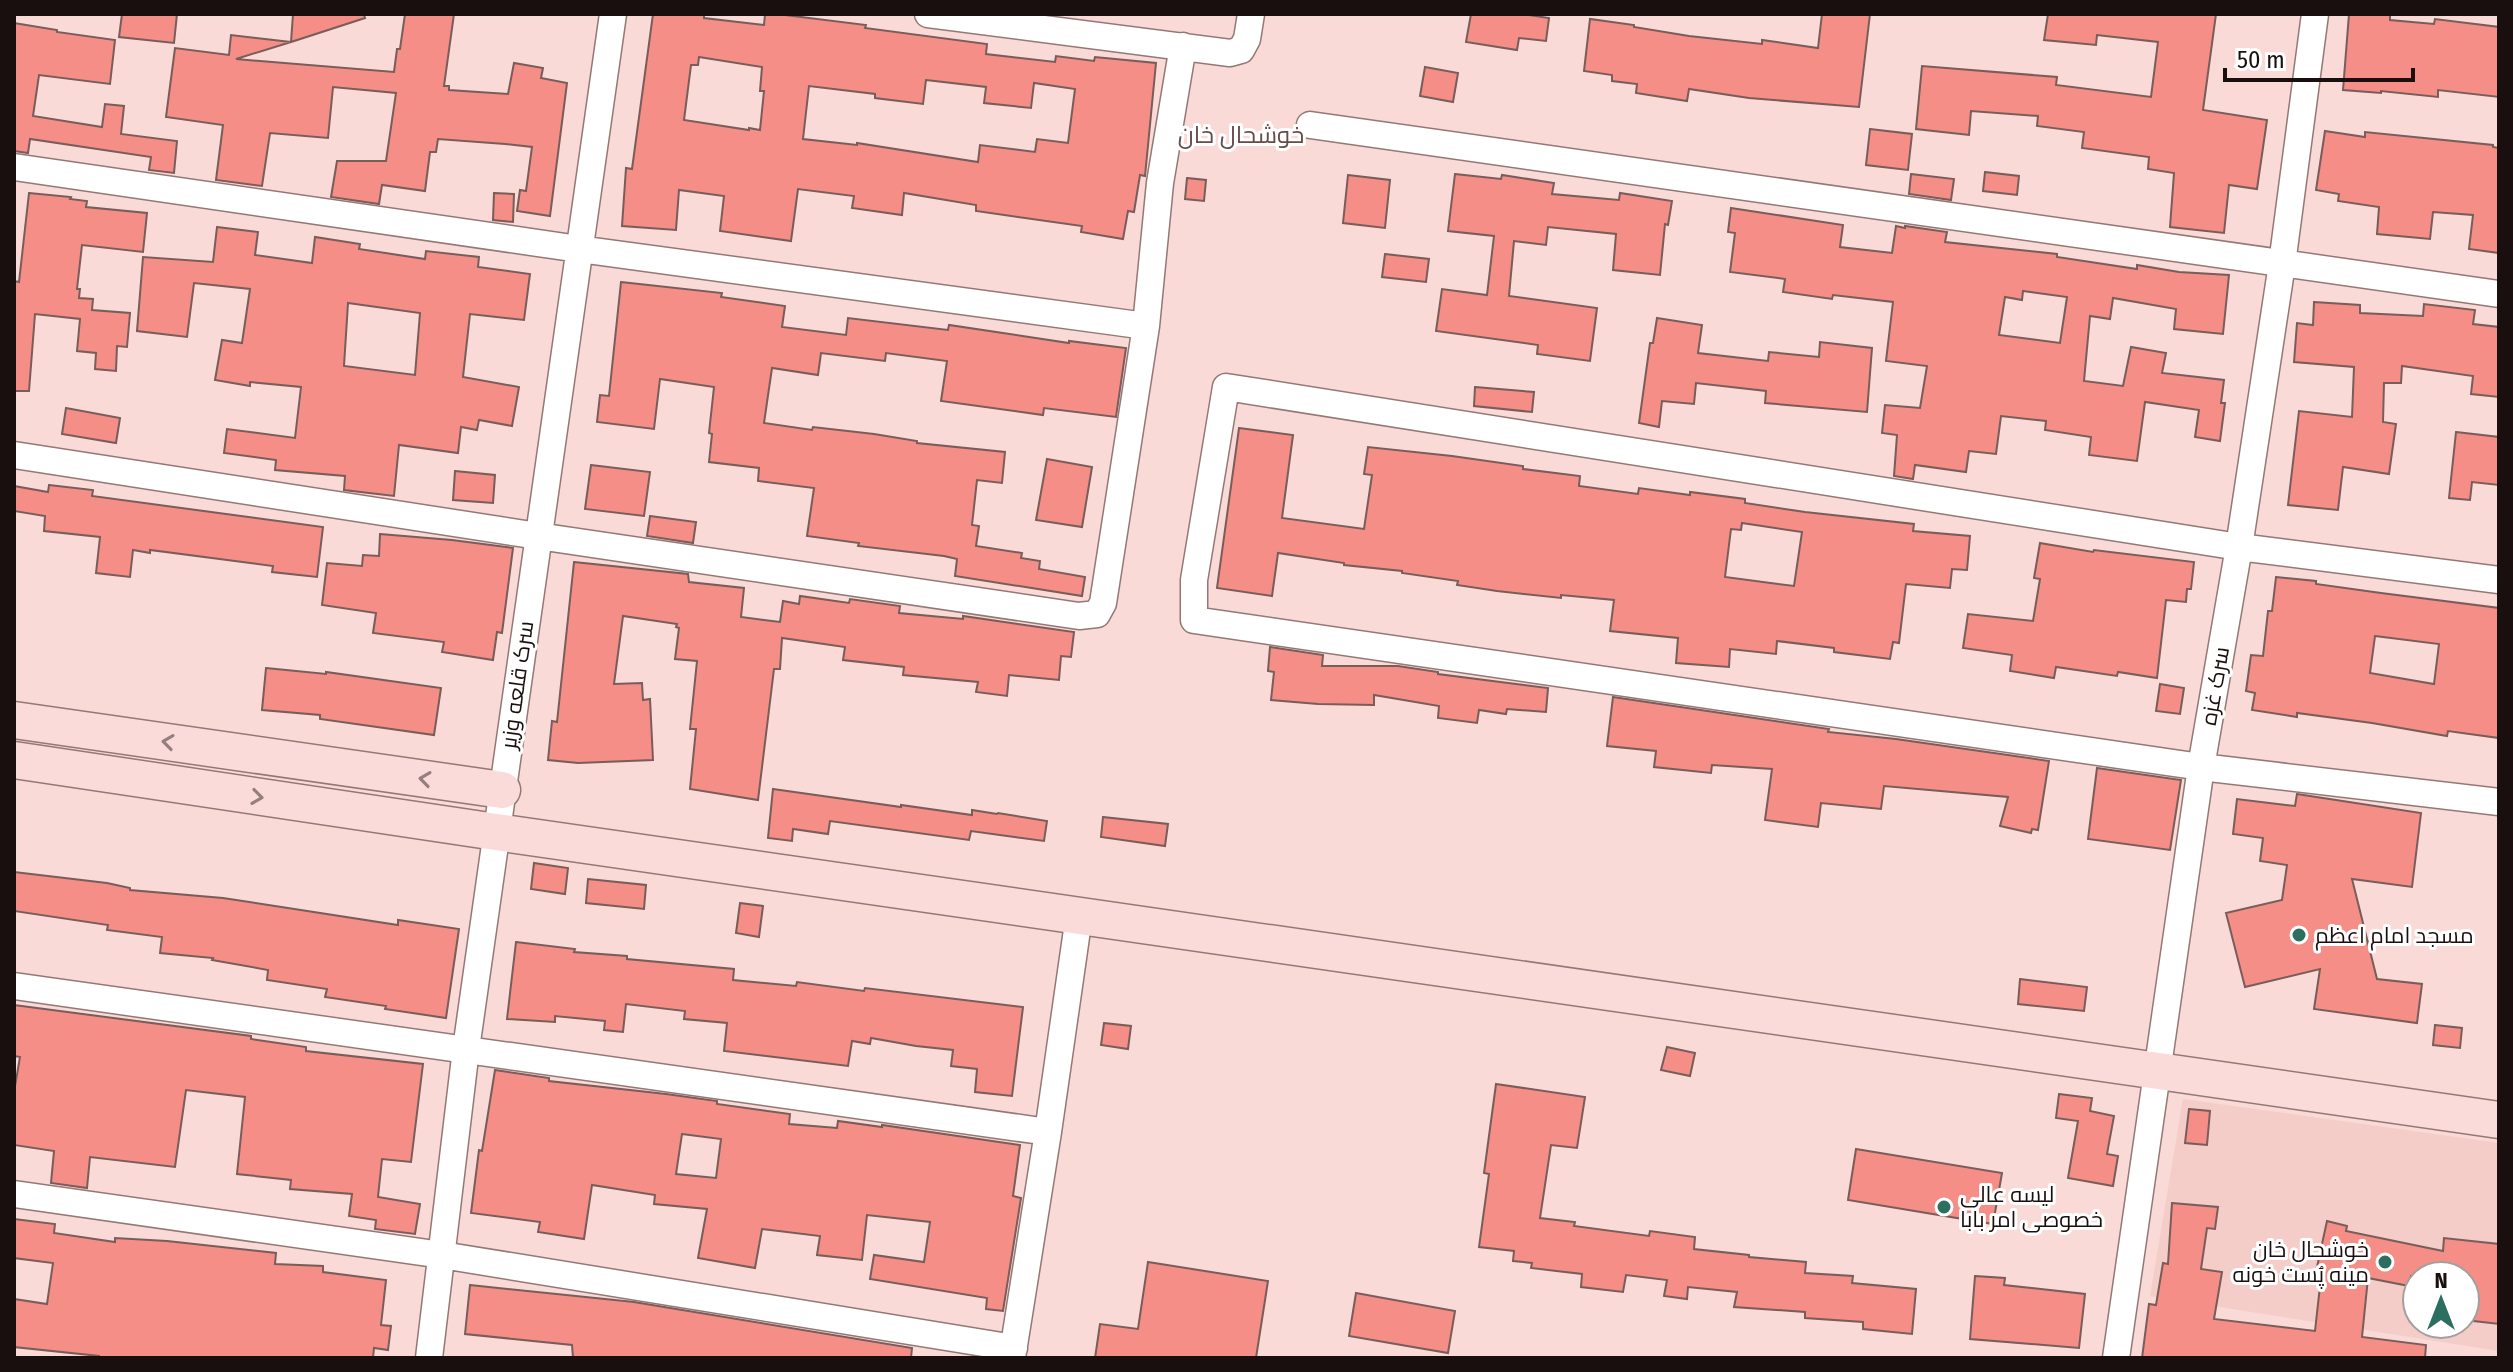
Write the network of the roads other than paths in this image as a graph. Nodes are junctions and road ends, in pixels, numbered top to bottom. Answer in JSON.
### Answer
{"nodes":[{"id":1,"x":613,"y":14,"type":"edge"},
{"id":2,"x":928,"y":14,"type":"edge"},
{"id":3,"x":1251,"y":14,"type":"edge"},
{"id":4,"x":2315,"y":14,"type":"edge"},
{"id":5,"x":1183,"y":46,"type":"junction"},
{"id":6,"x":1310,"y":125,"type":"dead end"},
{"id":7,"x":14,"y":167,"type":"edge"},
{"id":8,"x":579,"y":249,"type":"junction"},
{"id":9,"x":2282,"y":264,"type":"junction"},
{"id":10,"x":2499,"y":294,"type":"edge"},
{"id":11,"x":1146,"y":326,"type":"junction"},
{"id":12,"x":14,"y":455,"type":"edge"},
{"id":13,"x":538,"y":536,"type":"junction"},
{"id":14,"x":2239,"y":547,"type":"junction"},
{"id":15,"x":2499,"y":580,"type":"edge"},
{"id":16,"x":14,"y":720,"type":"edge"},
{"id":17,"x":14,"y":760,"type":"edge"},
{"id":18,"x":2201,"y":767,"type":"junction"},
{"id":19,"x":502,"y":790,"type":"junction"},
{"id":20,"x":2499,"y":802,"type":"edge"},
{"id":21,"x":496,"y":832,"type":"junction"},
{"id":22,"x":1079,"y":916,"type":"junction"},
{"id":23,"x":14,"y":986,"type":"edge"},
{"id":24,"x":466,"y":1049,"type":"junction"},
{"id":25,"x":2158,"y":1072,"type":"junction"},
{"id":26,"x":2499,"y":1120,"type":"edge"},
{"id":27,"x":1048,"y":1132,"type":"junction"},
{"id":28,"x":14,"y":1194,"type":"edge"},
{"id":29,"x":442,"y":1255,"type":"junction"},
{"id":30,"x":1013,"y":1353,"type":"edge"},
{"id":31,"x":429,"y":1358,"type":"edge"},
{"id":32,"x":2116,"y":1358,"type":"edge"}],
"edges":[{"from":1,"to":8,"type":"street","name":"سرک قلعه وزیر"},
{"from":2,"to":5,"type":"street"},
{"from":3,"to":5,"type":"street"},
{"from":4,"to":9,"type":"street","name":"سرک غزه"},
{"from":5,"to":11,"type":"street"},
{"from":6,"to":9,"type":"street"},
{"from":7,"to":8,"type":"street"},
{"from":8,"to":11,"type":"street"},
{"from":8,"to":13,"type":"street","name":"سرک قلعه وزیر"},
{"from":9,"to":10,"type":"street"},
{"from":9,"to":14,"type":"street","name":"سرک غزه"},
{"from":11,"to":13,"type":"street"},
{"from":12,"to":13,"type":"street"},
{"from":13,"to":19,"type":"street","name":"سرک قلعه وزیر"},
{"from":14,"to":15,"type":"street"},
{"from":14,"to":18,"type":"street","name":"سرک غزه"},
{"from":14,"to":18,"type":"street"},
{"from":19,"to":16,"type":"street","one_way":true},
{"from":17,"to":21,"type":"street","one_way":true},
{"from":18,"to":20,"type":"street"},
{"from":18,"to":25,"type":"street","name":"سرک غزه"},
{"from":19,"to":21,"type":"street","name":"سرک قلعه وزیر"},
{"from":21,"to":22,"type":"street"},
{"from":21,"to":24,"type":"street","name":"سرک قلعه وزیر"},
{"from":22,"to":25,"type":"street"},
{"from":22,"to":27,"type":"street"},
{"from":23,"to":24,"type":"street"},
{"from":24,"to":27,"type":"street"},
{"from":24,"to":29,"type":"street","name":"سرک قلعه وزیر"},
{"from":25,"to":26,"type":"street"},
{"from":25,"to":32,"type":"street","name":"سرک غزه"},
{"from":27,"to":30,"type":"street"},
{"from":28,"to":29,"type":"street"},
{"from":29,"to":30,"type":"street"},
{"from":29,"to":31,"type":"street","name":"سرک قلعه وزیر"}]}
